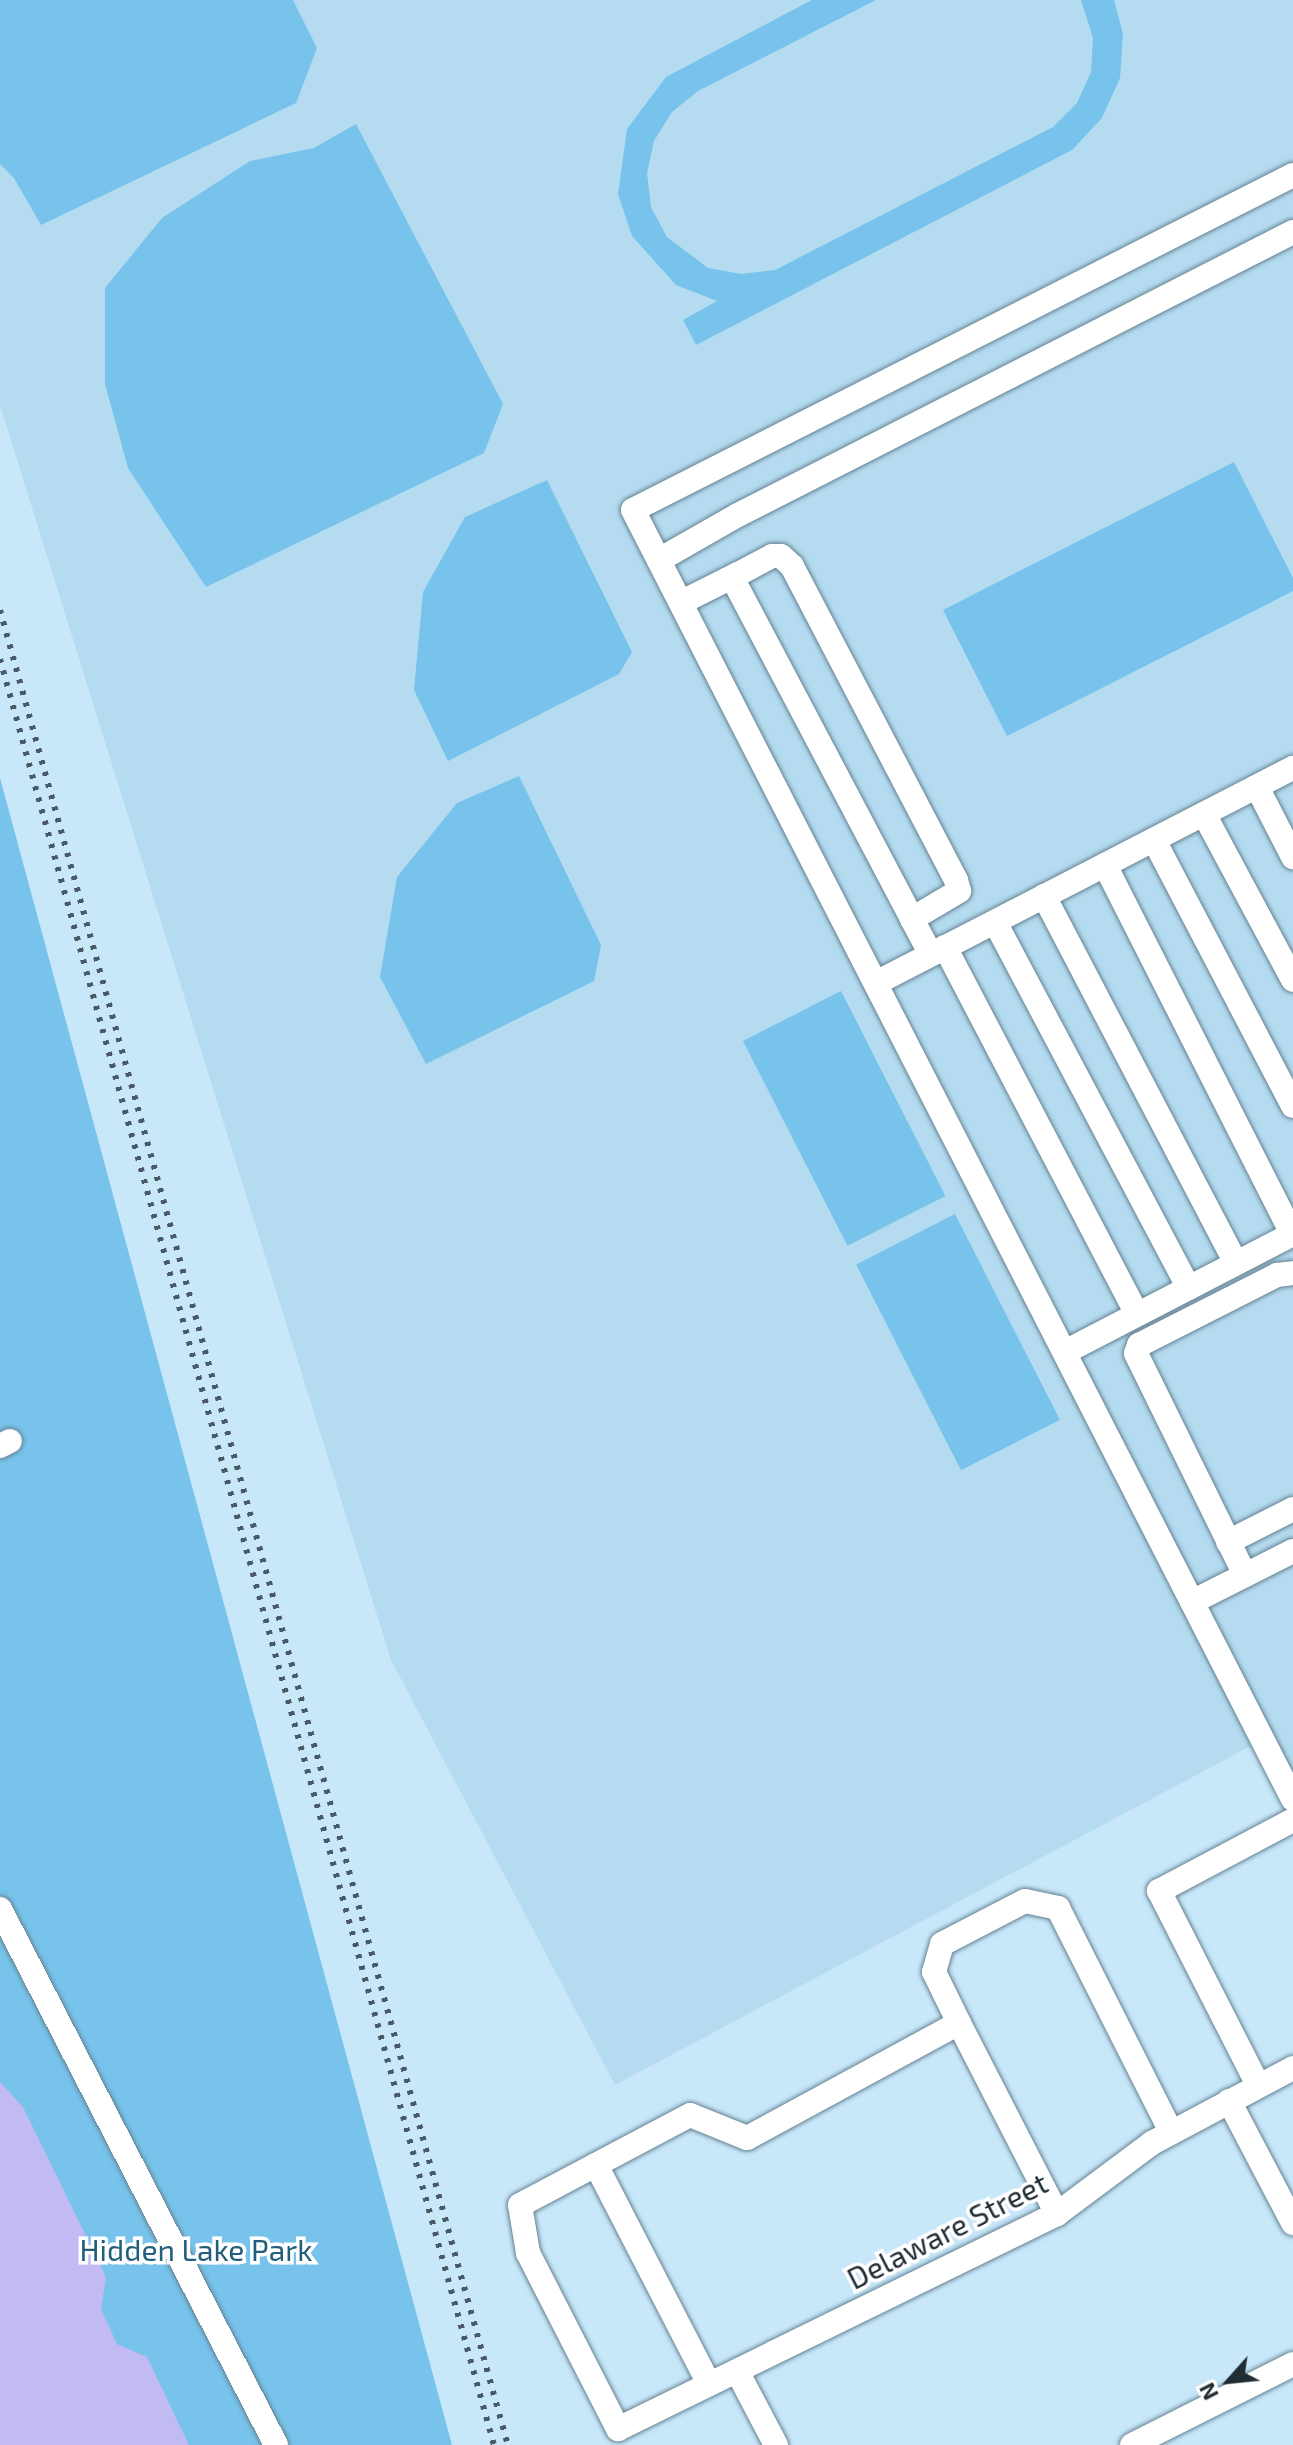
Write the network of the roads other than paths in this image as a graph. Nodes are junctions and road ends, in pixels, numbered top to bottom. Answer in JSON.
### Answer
{"nodes":[{"id":1,"x":1293,"y":175,"type":"edge"},
{"id":2,"x":1293,"y":232,"type":"edge"},
{"id":3,"x":659,"y":560,"type":"junction"},
{"id":4,"x":738,"y":574,"type":"junction"},
{"id":5,"x":682,"y":602,"type":"junction"},
{"id":6,"x":1293,"y":768,"type":"edge"},
{"id":7,"x":1257,"y":787,"type":"junction"},
{"id":8,"x":1204,"y":814,"type":"junction"},
{"id":9,"x":1154,"y":840,"type":"junction"},
{"id":10,"x":1293,"y":857,"type":"edge"},
{"id":11,"x":1105,"y":865,"type":"junction"},
{"id":12,"x":1044,"y":896,"type":"junction"},
{"id":13,"x":912,"y":919,"type":"junction"},
{"id":14,"x":995,"y":922,"type":"junction"},
{"id":15,"x":938,"y":951,"type":"junction"},
{"id":16,"x":1293,"y":980,"type":"edge"},
{"id":17,"x":876,"y":983,"type":"junction"},
{"id":18,"x":1293,"y":1106,"type":"edge"},
{"id":19,"x":1292,"y":1234,"type":"edge"},
{"id":20,"x":1236,"y":1263,"type":"junction"},
{"id":21,"x":1293,"y":1273,"type":"edge"},
{"id":22,"x":1189,"y":1288,"type":"junction"},
{"id":23,"x":1128,"y":1319,"type":"junction"},
{"id":24,"x":1065,"y":1352,"type":"junction"},
{"id":25,"x":1136,"y":1353,"type":"junction"},
{"id":26,"x":1293,"y":1509,"type":"edge"},
{"id":27,"x":1228,"y":1542,"type":"junction"},
{"id":28,"x":1293,"y":1551,"type":"edge"},
{"id":29,"x":1245,"y":1575,"type":"junction"},
{"id":30,"x":1192,"y":1602,"type":"junction"},
{"id":31,"x":1293,"y":1799,"type":"edge"},
{"id":32,"x":1293,"y":1820,"type":"edge"},
{"id":33,"x":0,"y":1909,"type":"edge"},
{"id":34,"x":959,"y":2023,"type":"junction"},
{"id":35,"x":1293,"y":2068,"type":"edge"},
{"id":36,"x":1258,"y":2085,"type":"junction"},
{"id":37,"x":1229,"y":2101,"type":"junction"},
{"id":38,"x":1171,"y":2132,"type":"junction"},
{"id":39,"x":596,"y":2165,"type":"junction"},
{"id":40,"x":1057,"y":2214,"type":"junction"},
{"id":41,"x":1293,"y":2223,"type":"edge"},
{"id":42,"x":1293,"y":2364,"type":"edge"},
{"id":43,"x":737,"y":2371,"type":"junction"},
{"id":44,"x":709,"y":2384,"type":"junction"},
{"id":45,"x":276,"y":2445,"type":"edge"},
{"id":46,"x":776,"y":2445,"type":"edge"},
{"id":47,"x":1132,"y":2445,"type":"edge"}],
"edges":[{"from":1,"to":3,"type":"street"},
{"from":2,"to":3,"type":"street"},
{"from":3,"to":5,"type":"street"},
{"from":4,"to":5,"type":"street"},
{"from":4,"to":13,"type":"street"},
{"from":4,"to":13,"type":"street"},
{"from":5,"to":17,"type":"street"},
{"from":6,"to":7,"type":"street"},
{"from":7,"to":8,"type":"street"},
{"from":7,"to":10,"type":"street"},
{"from":8,"to":9,"type":"street"},
{"from":8,"to":16,"type":"street"},
{"from":9,"to":11,"type":"street"},
{"from":9,"to":18,"type":"street"},
{"from":11,"to":12,"type":"street"},
{"from":11,"to":19,"type":"street"},
{"from":12,"to":14,"type":"street"},
{"from":12,"to":20,"type":"street"},
{"from":13,"to":15,"type":"street"},
{"from":14,"to":15,"type":"street"},
{"from":14,"to":22,"type":"street"},
{"from":15,"to":17,"type":"street"},
{"from":15,"to":23,"type":"street"},
{"from":17,"to":24,"type":"street"},
{"from":19,"to":20,"type":"street"},
{"from":20,"to":22,"type":"street"},
{"from":21,"to":25,"type":"street"},
{"from":22,"to":23,"type":"street"},
{"from":23,"to":24,"type":"street"},
{"from":23,"to":25,"type":"street"},
{"from":24,"to":30,"type":"street"},
{"from":25,"to":27,"type":"street"},
{"from":26,"to":27,"type":"street"},
{"from":27,"to":29,"type":"street"},
{"from":28,"to":29,"type":"street"},
{"from":29,"to":30,"type":"street"},
{"from":30,"to":31,"type":"street"},
{"from":32,"to":36,"type":"street"},
{"from":33,"to":45,"type":"street"},
{"from":34,"to":38,"type":"street"},
{"from":34,"to":39,"type":"street"},
{"from":34,"to":40,"type":"street"},
{"from":35,"to":36,"type":"street","name":"Delaware Street"},
{"from":36,"to":37,"type":"street","name":"Delaware Street"},
{"from":37,"to":38,"type":"street","name":"Delaware Street"},
{"from":37,"to":41,"type":"street"},
{"from":38,"to":40,"type":"street","name":"Delaware Street"},
{"from":39,"to":44,"type":"street"},
{"from":39,"to":44,"type":"street","name":"Delaware Street"},
{"from":40,"to":43,"type":"street","name":"Delaware Street"},
{"from":42,"to":47,"type":"street"},
{"from":43,"to":44,"type":"street","name":"Delaware Street"},
{"from":43,"to":46,"type":"street"}]}
